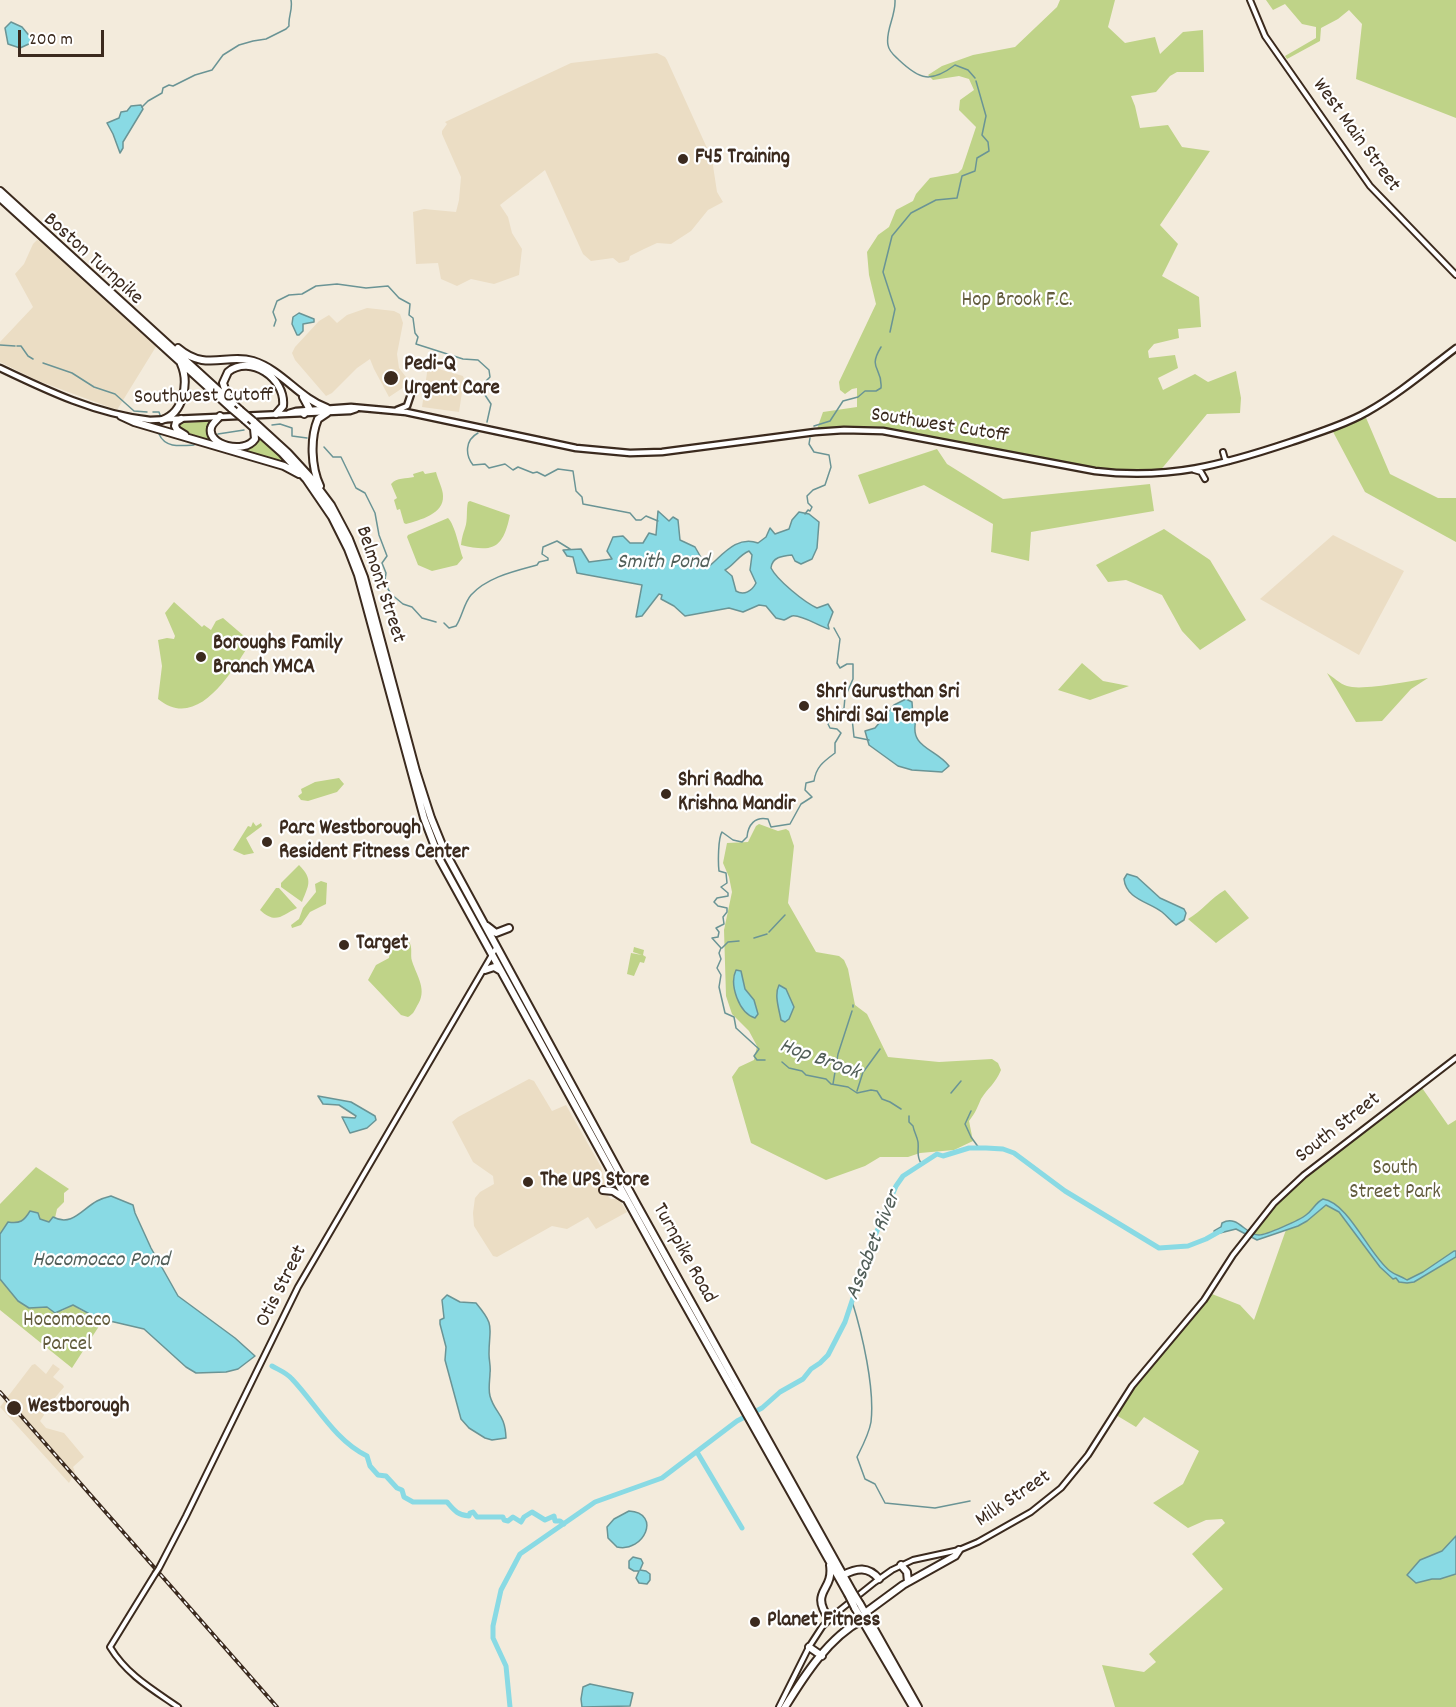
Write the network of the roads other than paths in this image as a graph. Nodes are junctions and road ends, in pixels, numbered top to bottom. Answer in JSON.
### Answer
{"nodes":[{"id":1,"x":1250,"y":0,"type":"edge"},
{"id":2,"x":0,"y":191,"type":"edge"},
{"id":3,"x":0,"y":198,"type":"edge"},
{"id":4,"x":1456,"y":275,"type":"edge"},
{"id":5,"x":155,"y":331,"type":"junction"},
{"id":6,"x":162,"y":345,"type":"joint"},
{"id":7,"x":1456,"y":348,"type":"edge"},
{"id":8,"x":179,"y":361,"type":"junction"},
{"id":9,"x":0,"y":368,"type":"edge"},
{"id":10,"x":413,"y":388,"type":"dead end"},
{"id":11,"x":299,"y":392,"type":"junction"},
{"id":12,"x":231,"y":400,"type":"junction"},
{"id":13,"x":327,"y":411,"type":"junction"},
{"id":14,"x":395,"y":411,"type":"junction"},
{"id":15,"x":306,"y":412,"type":"junction"},
{"id":16,"x":276,"y":414,"type":"junction"},
{"id":17,"x":121,"y":416,"type":"junction"},
{"id":18,"x":220,"y":416,"type":"junction"},
{"id":19,"x":181,"y":419,"type":"junction"},
{"id":20,"x":162,"y":420,"type":"junction"},
{"id":21,"x":251,"y":423,"type":"junction"},
{"id":22,"x":192,"y":438,"type":"junction"},
{"id":23,"x":1223,"y":452,"type":"dead end"},
{"id":24,"x":1233,"y":461,"type":"junction"},
{"id":25,"x":1193,"y":470,"type":"junction"},
{"id":26,"x":1205,"y":479,"type":"dead end"},
{"id":27,"x":318,"y":496,"type":"junction"},
{"id":28,"x":338,"y":517,"type":"junction"},
{"id":29,"x":416,"y":778,"type":"junction"},
{"id":30,"x":482,"y":921,"type":"junction"},
{"id":31,"x":509,"y":928,"type":"dead end"},
{"id":32,"x":494,"y":952,"type":"junction"},
{"id":33,"x":485,"y":970,"type":"junction"},
{"id":34,"x":502,"y":973,"type":"junction"},
{"id":35,"x":1456,"y":1058,"type":"edge"},
{"id":36,"x":603,"y":1190,"type":"dead end"},
{"id":37,"x":626,"y":1199,"type":"junction"},
{"id":38,"x":1248,"y":1234,"type":"joint"},
{"id":39,"x":1227,"y":1253,"type":"dead end"},
{"id":40,"x":1233,"y":1255,"type":"junction"},
{"id":41,"x":749,"y":1414,"type":"junction"},
{"id":42,"x":959,"y":1550,"type":"junction"},
{"id":43,"x":829,"y":1562,"type":"junction"},
{"id":44,"x":901,"y":1565,"type":"junction"},
{"id":45,"x":843,"y":1575,"type":"junction"},
{"id":46,"x":879,"y":1579,"type":"junction"},
{"id":47,"x":908,"y":1582,"type":"junction"},
{"id":48,"x":843,"y":1585,"type":"junction"},
{"id":49,"x":826,"y":1586,"type":"junction"},
{"id":50,"x":850,"y":1592,"type":"junction"},
{"id":51,"x":863,"y":1616,"type":"junction"},
{"id":52,"x":829,"y":1619,"type":"junction"},
{"id":53,"x":809,"y":1647,"type":"junction"},
{"id":54,"x":822,"y":1656,"type":"junction"},
{"id":55,"x":178,"y":1707,"type":"edge"},
{"id":56,"x":779,"y":1707,"type":"edge"},
{"id":57,"x":785,"y":1707,"type":"edge"},
{"id":58,"x":912,"y":1707,"type":"edge"},
{"id":59,"x":918,"y":1707,"type":"edge"}],
"edges":[{"from":1,"to":4,"type":"main road","name":"West Main Street"},
{"from":2,"to":5,"type":"highway","name":"Boston Turnpike"},
{"from":3,"to":6,"type":"highway","name":"Boston Turnpike"},
{"from":5,"to":11,"type":"highway"},
{"from":5,"to":12,"type":"highway","name":"Belmont Street"},
{"from":6,"to":8,"type":"highway","name":"Belmont Street"},
{"from":7,"to":24,"type":"main road","name":"Southwest Cutoff"},
{"from":8,"to":20,"type":"highway"},
{"from":8,"to":21,"type":"highway","name":"Belmont Street","bridge":true},
{"from":9,"to":17,"type":"main road","name":"Southwest Cutoff"},
{"from":10,"to":14,"type":"main road"},
{"from":11,"to":13,"type":"highway"},
{"from":11,"to":15,"type":"highway"},
{"from":12,"to":16,"type":"highway"},
{"from":12,"to":21,"type":"highway","name":"Belmont Street","bridge":true},
{"from":13,"to":14,"type":"main road","name":"Southwest Cutoff"},
{"from":13,"to":15,"type":"main road","name":"Southwest Cutoff"},
{"from":13,"to":28,"type":"highway"},
{"from":14,"to":25,"type":"main road","name":"Southwest Cutoff"},
{"from":15,"to":16,"type":"main road","name":"Southwest Cutoff"},
{"from":16,"to":18,"type":"main road","name":"Southwest Cutoff"},
{"from":17,"to":20,"type":"main road","name":"Southwest Cutoff"},
{"from":17,"to":22,"type":"highway"},
{"from":18,"to":19,"type":"main road","name":"Southwest Cutoff"},
{"from":18,"to":21,"type":"highway"},
{"from":19,"to":20,"type":"main road","name":"Southwest Cutoff"},
{"from":19,"to":22,"type":"highway"},
{"from":21,"to":27,"type":"highway","name":"Belmont Street"},
{"from":21,"to":28,"type":"highway","name":"Belmont Street"},
{"from":22,"to":27,"type":"highway"},
{"from":23,"to":24,"type":"main road"},
{"from":24,"to":25,"type":"main road","name":"Southwest Cutoff"},
{"from":25,"to":26,"type":"main road"},
{"from":27,"to":29,"type":"highway","name":"Belmont Street"},
{"from":28,"to":29,"type":"highway","name":"Belmont Street"},
{"from":29,"to":30,"type":"highway","name":"Turnpike Road"},
{"from":29,"to":32,"type":"highway","name":"Turnpike Road"},
{"from":30,"to":31,"type":"highway"},
{"from":30,"to":32,"type":"highway","name":"Turnpike Road"},
{"from":32,"to":33,"type":"main road","name":"Otis Street"},
{"from":32,"to":34,"type":"highway","name":"Turnpike Road"},
{"from":32,"to":41,"type":"highway","name":"Turnpike Road"},
{"from":33,"to":34,"type":"highway"},
{"from":33,"to":55,"type":"main road","name":"Otis Street","bridge":true},
{"from":34,"to":37,"type":"highway","name":"Turnpike Road"},
{"from":35,"to":38,"type":"main road","name":"South Street"},
{"from":36,"to":37,"type":"highway"},
{"from":37,"to":41,"type":"highway","name":"Turnpike Road"},
{"from":38,"to":40,"type":"main road","name":"Milk Street"},
{"from":39,"to":40,"type":"main road"},
{"from":40,"to":42,"type":"main road","name":"Milk Street"},
{"from":41,"to":43,"type":"highway","name":"Turnpike Road"},
{"from":41,"to":45,"type":"highway","name":"Turnpike Road"},
{"from":42,"to":44,"type":"main road","name":"Milk Street"},
{"from":42,"to":47,"type":"highway"},
{"from":43,"to":48,"type":"highway","name":"Turnpike Road"},
{"from":43,"to":49,"type":"highway"},
{"from":44,"to":46,"type":"main road","name":"Milk Street"},
{"from":44,"to":47,"type":"highway"},
{"from":45,"to":46,"type":"highway"},
{"from":45,"to":50,"type":"highway","name":"Turnpike Road"},
{"from":46,"to":52,"type":"main road","name":"Milk Street"},
{"from":47,"to":51,"type":"highway"},
{"from":48,"to":49,"type":"highway"},
{"from":48,"to":50,"type":"highway","name":"Turnpike Road"},
{"from":49,"to":52,"type":"highway"},
{"from":50,"to":51,"type":"highway","name":"Turnpike Road","bridge":true},
{"from":51,"to":54,"type":"highway"},
{"from":51,"to":58,"type":"highway","name":"Turnpike Road"},
{"from":51,"to":59,"type":"highway","name":"Turnpike Road"},
{"from":52,"to":53,"type":"main road","name":"Milk Street"},
{"from":53,"to":54,"type":"highway"},
{"from":53,"to":56,"type":"main road","name":"Milk Street"},
{"from":54,"to":57,"type":"highway"}]}
